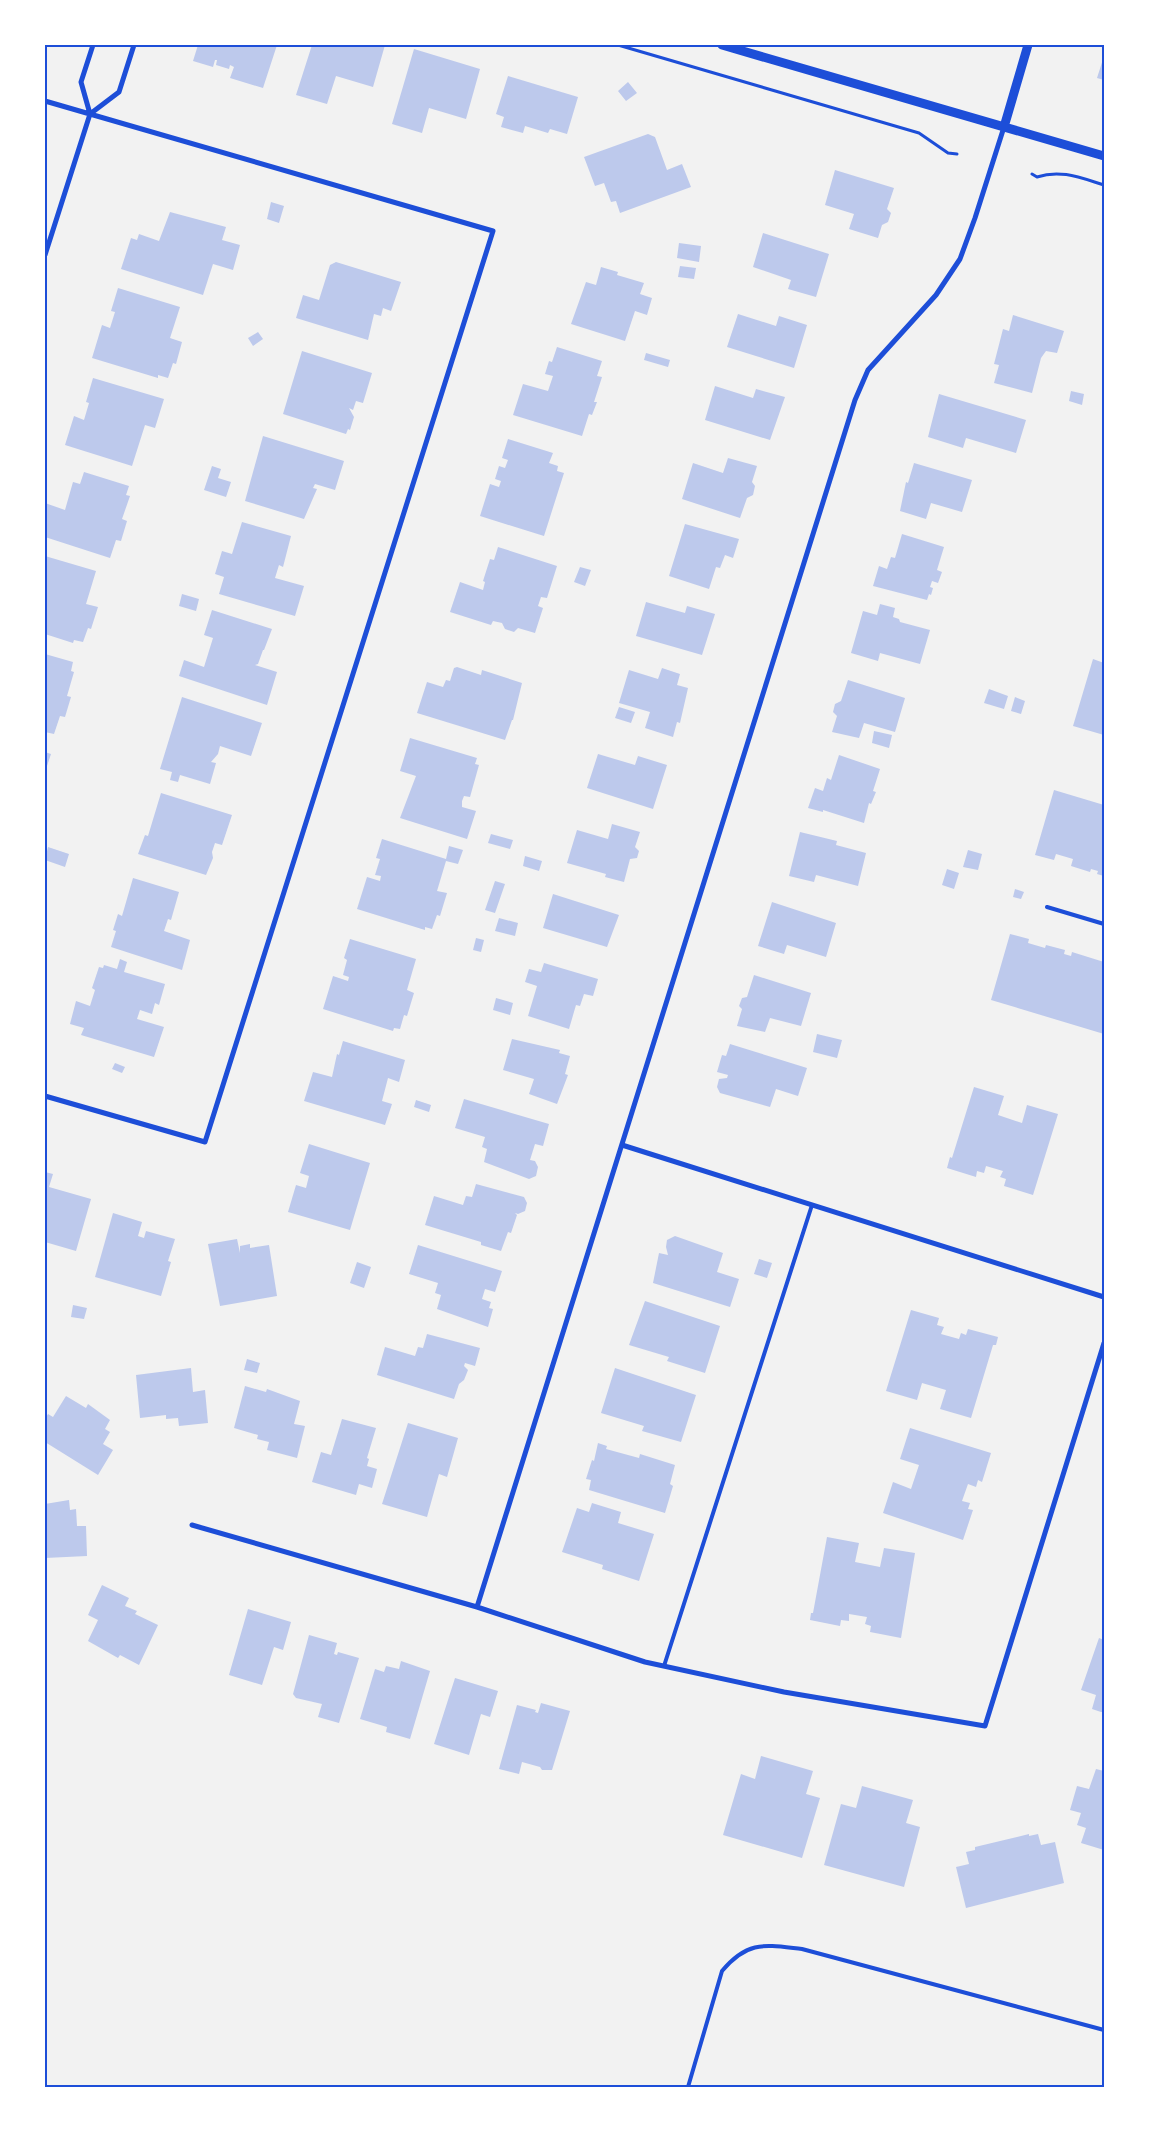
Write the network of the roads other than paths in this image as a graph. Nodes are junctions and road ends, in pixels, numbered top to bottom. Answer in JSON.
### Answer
{"nodes":[{"id":1,"x":93,"y":45,"type":"edge"},
{"id":2,"x":134,"y":45,"type":"edge"},
{"id":3,"x":722,"y":45,"type":"edge"},
{"id":4,"x":1028,"y":45,"type":"edge"},
{"id":5,"x":45,"y":100,"type":"edge"},
{"id":6,"x":90,"y":114,"type":"junction"},
{"id":7,"x":1004,"y":127,"type":"junction"},
{"id":8,"x":1104,"y":156,"type":"edge"},
{"id":9,"x":45,"y":255,"type":"edge"},
{"id":10,"x":1047,"y":907,"type":"dead end"},
{"id":11,"x":1104,"y":924,"type":"edge"},
{"id":12,"x":45,"y":1096,"type":"edge"},
{"id":13,"x":622,"y":1145,"type":"junction"},
{"id":14,"x":812,"y":1205,"type":"junction"},
{"id":15,"x":1104,"y":1297,"type":"edge"},
{"id":16,"x":1104,"y":1343,"type":"edge"},
{"id":17,"x":192,"y":1525,"type":"dead end"},
{"id":18,"x":476,"y":1607,"type":"junction"},
{"id":19,"x":664,"y":1666,"type":"junction"},
{"id":20,"x":1104,"y":2030,"type":"edge"},
{"id":21,"x":688,"y":2087,"type":"edge"}],
"edges":[{"from":1,"to":6,"type":"street"},
{"from":2,"to":6,"type":"street"},
{"from":3,"to":7,"type":"street"},
{"from":4,"to":7,"type":"street"},
{"from":5,"to":6,"type":"street"},
{"from":6,"to":9,"type":"street"},
{"from":6,"to":12,"type":"street"},
{"from":7,"to":8,"type":"street"},
{"from":7,"to":13,"type":"street"},
{"from":10,"to":11,"type":"lane"},
{"from":13,"to":14,"type":"street"},
{"from":13,"to":18,"type":"street"},
{"from":14,"to":15,"type":"street"},
{"from":14,"to":19,"type":"lane"},
{"from":16,"to":19,"type":"street"},
{"from":17,"to":18,"type":"street"},
{"from":18,"to":19,"type":"street"},
{"from":20,"to":21,"type":"lane"}]}
